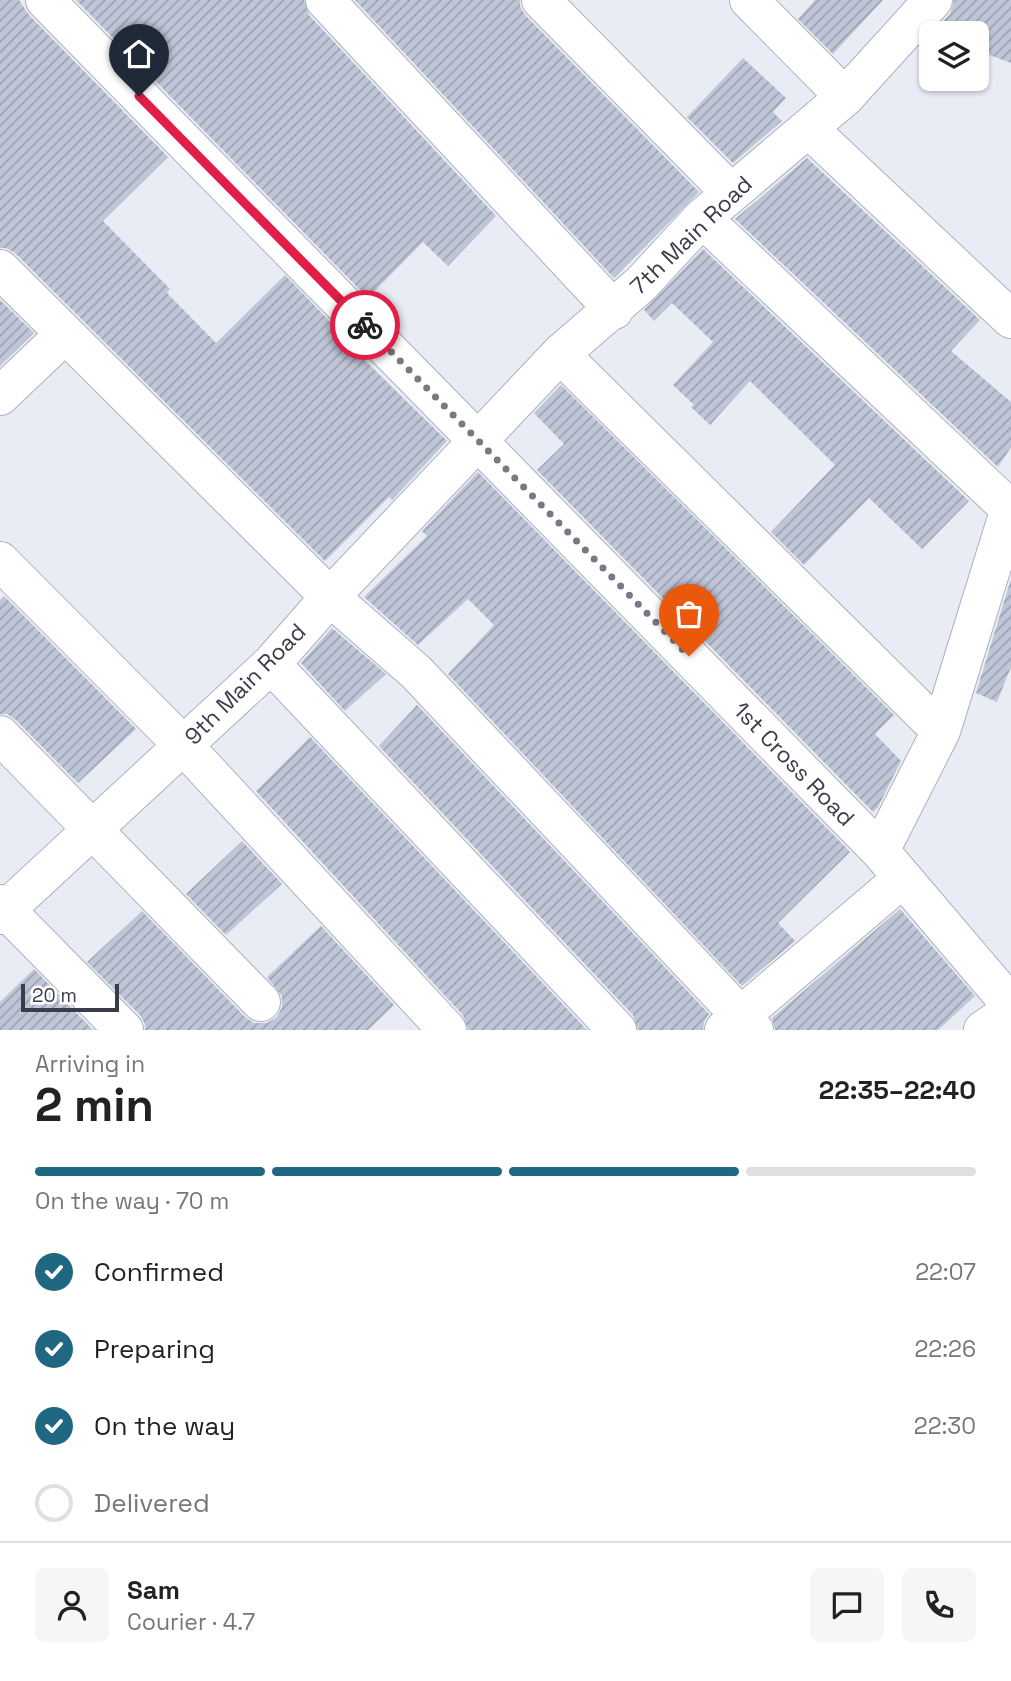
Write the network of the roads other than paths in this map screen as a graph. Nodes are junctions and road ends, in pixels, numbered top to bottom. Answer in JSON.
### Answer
{"nodes":[{"id":1,"x":45,"y":0,"type":"edge"},
{"id":2,"x":325,"y":0,"type":"edge"},
{"id":3,"x":541,"y":0,"type":"edge"},
{"id":4,"x":749,"y":0,"type":"edge"},
{"id":5,"x":933,"y":0,"type":"edge"},
{"id":6,"x":845,"y":97,"type":"junction"},
{"id":7,"x":809,"y":129,"type":"junction"},
{"id":8,"x":730,"y":192,"type":"junction"},
{"id":9,"x":702,"y":218,"type":"junction"},
{"id":10,"x":0,"y":269,"type":"edge"},
{"id":11,"x":614,"y":310,"type":"junction"},
{"id":12,"x":1011,"y":319,"type":"edge"},
{"id":13,"x":64,"y":334,"type":"junction"},
{"id":14,"x":560,"y":354,"type":"junction"},
{"id":15,"x":0,"y":396,"type":"edge"},
{"id":16,"x":479,"y":441,"type":"junction"},
{"id":17,"x":1008,"y":527,"type":"edge"},
{"id":18,"x":0,"y":561,"type":"edge"},
{"id":19,"x":330,"y":597,"type":"junction"},
{"id":20,"x":271,"y":664,"type":"junction"},
{"id":21,"x":942,"y":731,"type":"junction"},
{"id":22,"x":0,"y":735,"type":"edge"},
{"id":23,"x":183,"y":746,"type":"junction"},
{"id":24,"x":93,"y":829,"type":"junction"},
{"id":25,"x":891,"y":865,"type":"junction"},
{"id":26,"x":2,"y":910,"type":"edge"},
{"id":27,"x":261,"y":1002,"type":"dead end"},
{"id":28,"x":1011,"y":1005,"type":"edge"},
{"id":29,"x":1011,"y":1011,"type":"edge"},
{"id":30,"x":740,"y":1025,"type":"edge"},
{"id":31,"x":124,"y":1030,"type":"edge"},
{"id":32,"x":447,"y":1030,"type":"edge"},
{"id":33,"x":617,"y":1030,"type":"edge"},
{"id":34,"x":983,"y":1030,"type":"edge"}],
"edges":[{"from":1,"to":16,"type":"street","name":"1st Cross Road"},
{"from":2,"to":11,"type":"street"},
{"from":3,"to":8,"type":"street"},
{"from":4,"to":6,"type":"street"},
{"from":5,"to":6,"type":"street","name":"7th Main Road"},
{"from":6,"to":7,"type":"street","name":"7th Main Road"},
{"from":7,"to":8,"type":"street","name":"7th Main Road"},
{"from":7,"to":12,"type":"street"},
{"from":8,"to":9,"type":"street","name":"7th Main Road"},
{"from":9,"to":11,"type":"street","name":"7th Main Road"},
{"from":9,"to":17,"type":"street"},
{"from":10,"to":13,"type":"street"},
{"from":11,"to":14,"type":"street","name":"7th Main Road"},
{"from":13,"to":15,"type":"street"},
{"from":13,"to":19,"type":"street"},
{"from":14,"to":16,"type":"street","name":"7th Main Road"},
{"from":14,"to":21,"type":"street"},
{"from":16,"to":19,"type":"street","name":"9th Main Road"},
{"from":16,"to":25,"type":"street","name":"1st Cross Road"},
{"from":17,"to":21,"type":"street"},
{"from":18,"to":23,"type":"street"},
{"from":19,"to":20,"type":"street","name":"9th Main Road"},
{"from":19,"to":30,"type":"street"},
{"from":20,"to":23,"type":"street","name":"9th Main Road"},
{"from":20,"to":33,"type":"street"},
{"from":21,"to":25,"type":"street"},
{"from":22,"to":24,"type":"street"},
{"from":23,"to":24,"type":"street","name":"9th Main Road"},
{"from":23,"to":32,"type":"street"},
{"from":24,"to":26,"type":"street","name":"9th Main Road"},
{"from":24,"to":27,"type":"street"},
{"from":25,"to":28,"type":"street","name":"1st Cross Road"},
{"from":25,"to":30,"type":"street"},
{"from":26,"to":31,"type":"street"},
{"from":29,"to":34,"type":"street"}]}
